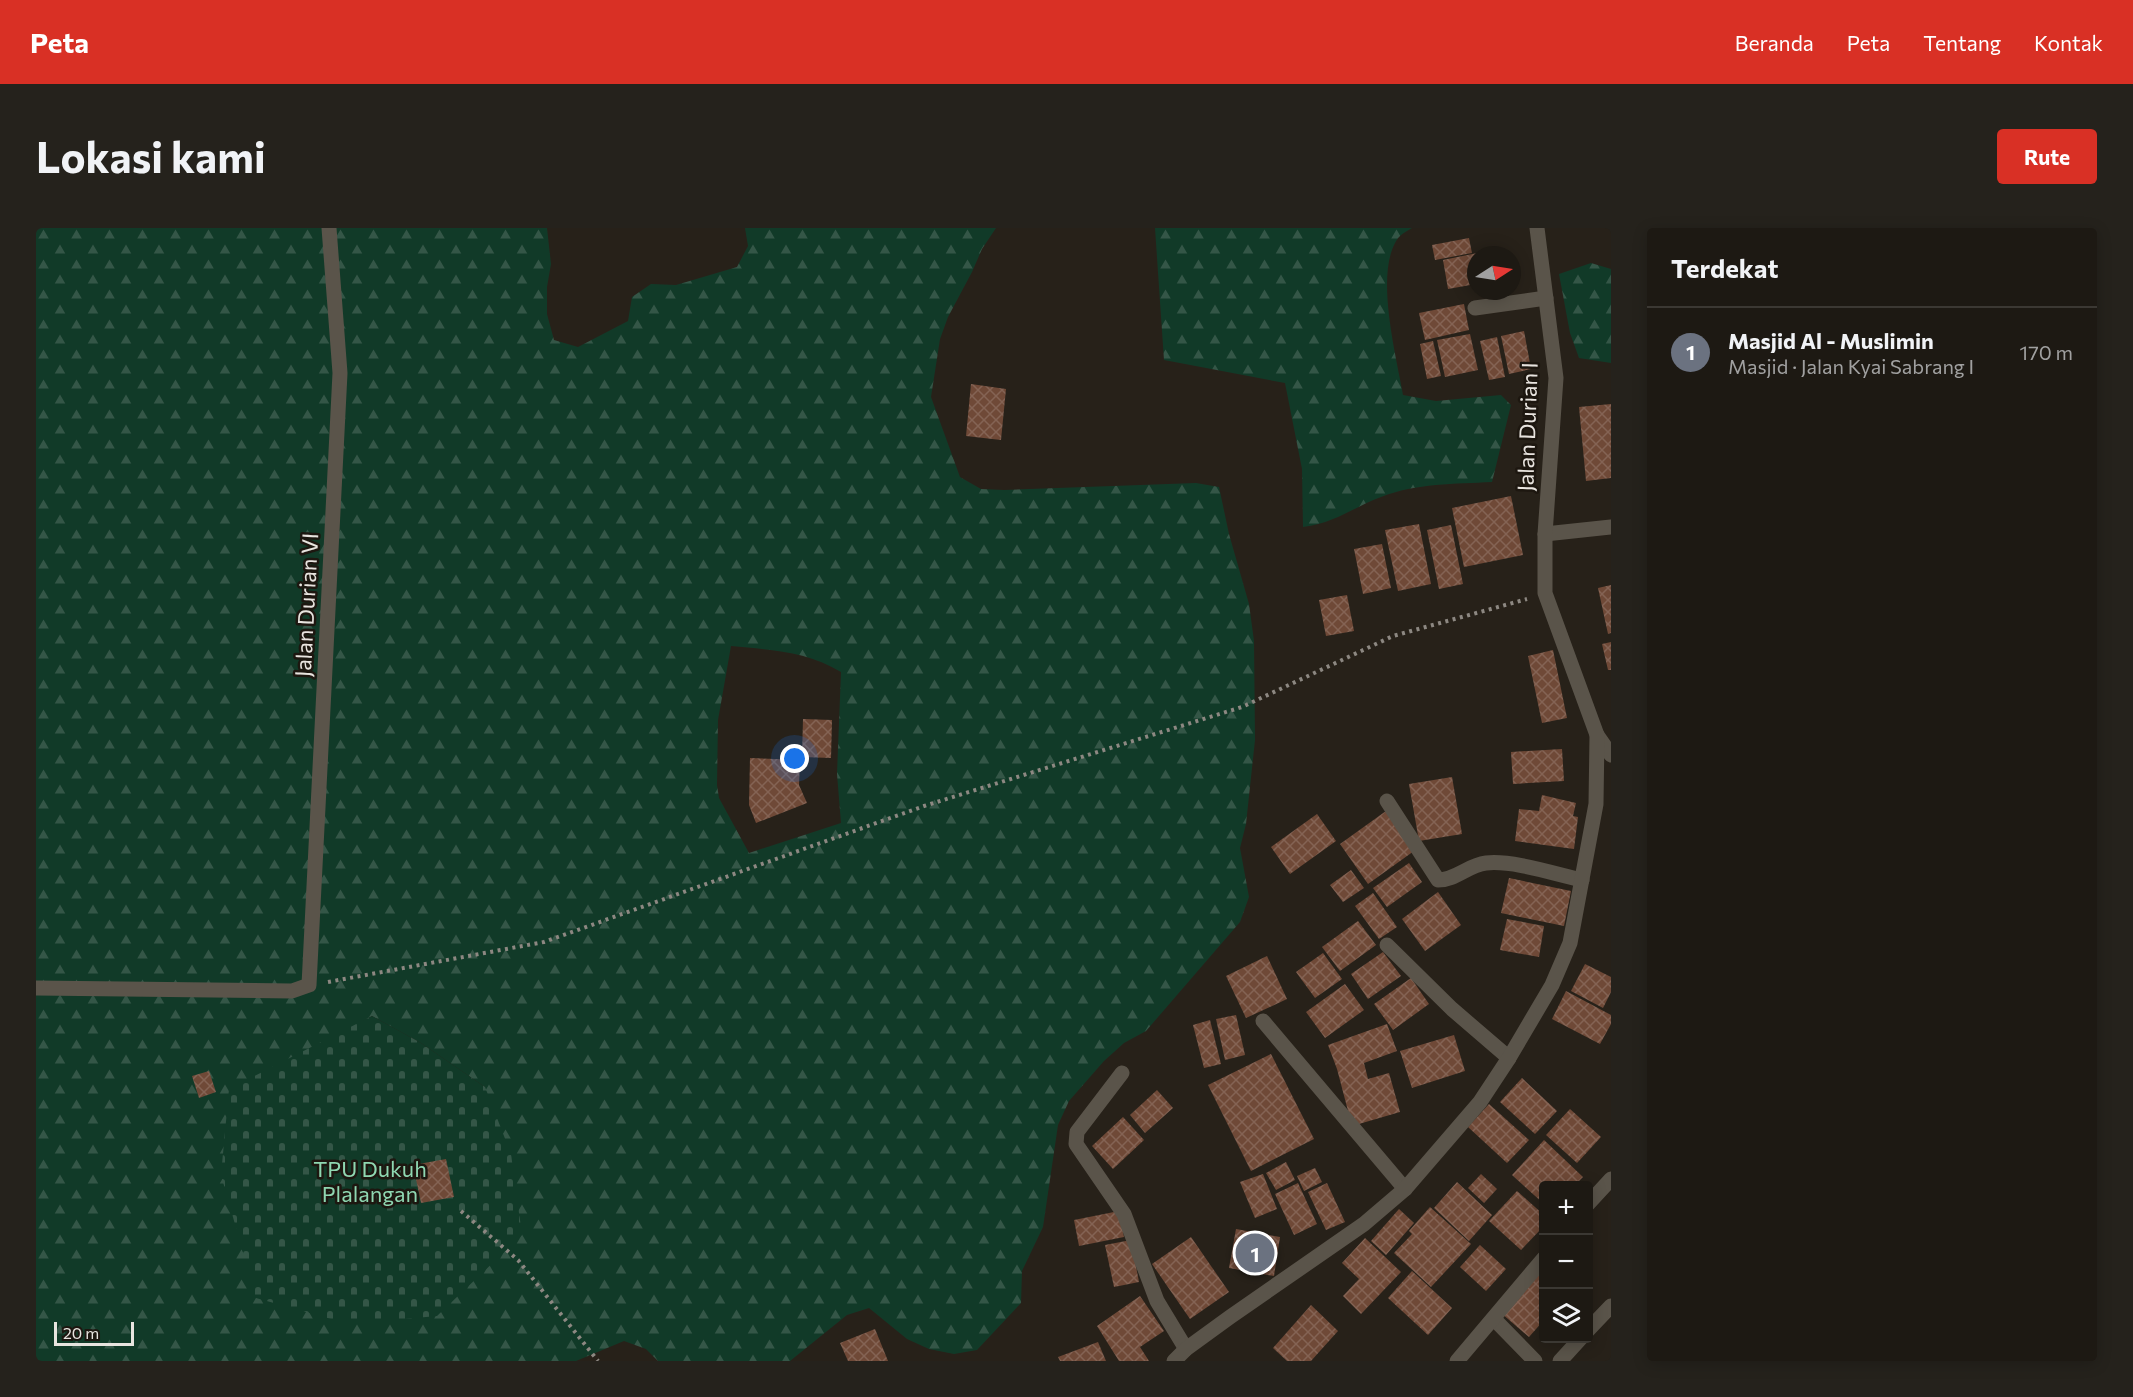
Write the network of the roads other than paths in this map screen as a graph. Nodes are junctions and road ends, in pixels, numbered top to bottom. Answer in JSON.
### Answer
{"nodes":[{"id":1,"x":329,"y":228,"type":"edge"},
{"id":2,"x":1537,"y":228,"type":"edge"},
{"id":3,"x":1546,"y":298,"type":"junction"},
{"id":4,"x":1475,"y":308,"type":"dead end"},
{"id":5,"x":1611,"y":527,"type":"edge"},
{"id":6,"x":1545,"y":534,"type":"junction"},
{"id":7,"x":1597,"y":735,"type":"junction"},
{"id":8,"x":1611,"y":755,"type":"edge"},
{"id":9,"x":1387,"y":801,"type":"dead end"},
{"id":10,"x":1582,"y":880,"type":"junction"},
{"id":11,"x":1387,"y":945,"type":"dead end"},
{"id":12,"x":36,"y":988,"type":"edge"},
{"id":13,"x":1263,"y":1021,"type":"dead end"},
{"id":14,"x":1509,"y":1058,"type":"junction"},
{"id":15,"x":1122,"y":1073,"type":"dead end"},
{"id":16,"x":1611,"y":1179,"type":"edge"},
{"id":17,"x":1405,"y":1188,"type":"junction"},
{"id":18,"x":1593,"y":1199,"type":"edge"},
{"id":19,"x":1539,"y":1264,"type":"edge"},
{"id":20,"x":1611,"y":1306,"type":"edge"},
{"id":21,"x":1494,"y":1319,"type":"junction"},
{"id":22,"x":1593,"y":1325,"type":"edge"},
{"id":23,"x":1576,"y":1343,"type":"edge"},
{"id":24,"x":1186,"y":1349,"type":"junction"},
{"id":25,"x":1174,"y":1361,"type":"edge"},
{"id":26,"x":1457,"y":1361,"type":"edge"},
{"id":27,"x":1535,"y":1361,"type":"edge"},
{"id":28,"x":1560,"y":1361,"type":"edge"}],
"edges":[{"from":1,"to":12,"type":"street","name":"Jalan Durian VI"},
{"from":2,"to":3,"type":"street","name":"Jalan Durian I"},
{"from":3,"to":4,"type":"street"},
{"from":3,"to":6,"type":"street","name":"Jalan Durian I"},
{"from":5,"to":6,"type":"street"},
{"from":6,"to":7,"type":"street","name":"Jalan Durian I"},
{"from":7,"to":8,"type":"street"},
{"from":7,"to":10,"type":"street"},
{"from":9,"to":10,"type":"street"},
{"from":10,"to":14,"type":"street"},
{"from":11,"to":14,"type":"street"},
{"from":13,"to":17,"type":"street"},
{"from":14,"to":17,"type":"street"},
{"from":15,"to":24,"type":"street"},
{"from":16,"to":18,"type":"street"},
{"from":17,"to":24,"type":"street"},
{"from":19,"to":21,"type":"street"},
{"from":20,"to":22,"type":"street"},
{"from":21,"to":26,"type":"street"},
{"from":21,"to":27,"type":"street"},
{"from":23,"to":28,"type":"street"},
{"from":24,"to":25,"type":"street"}]}
